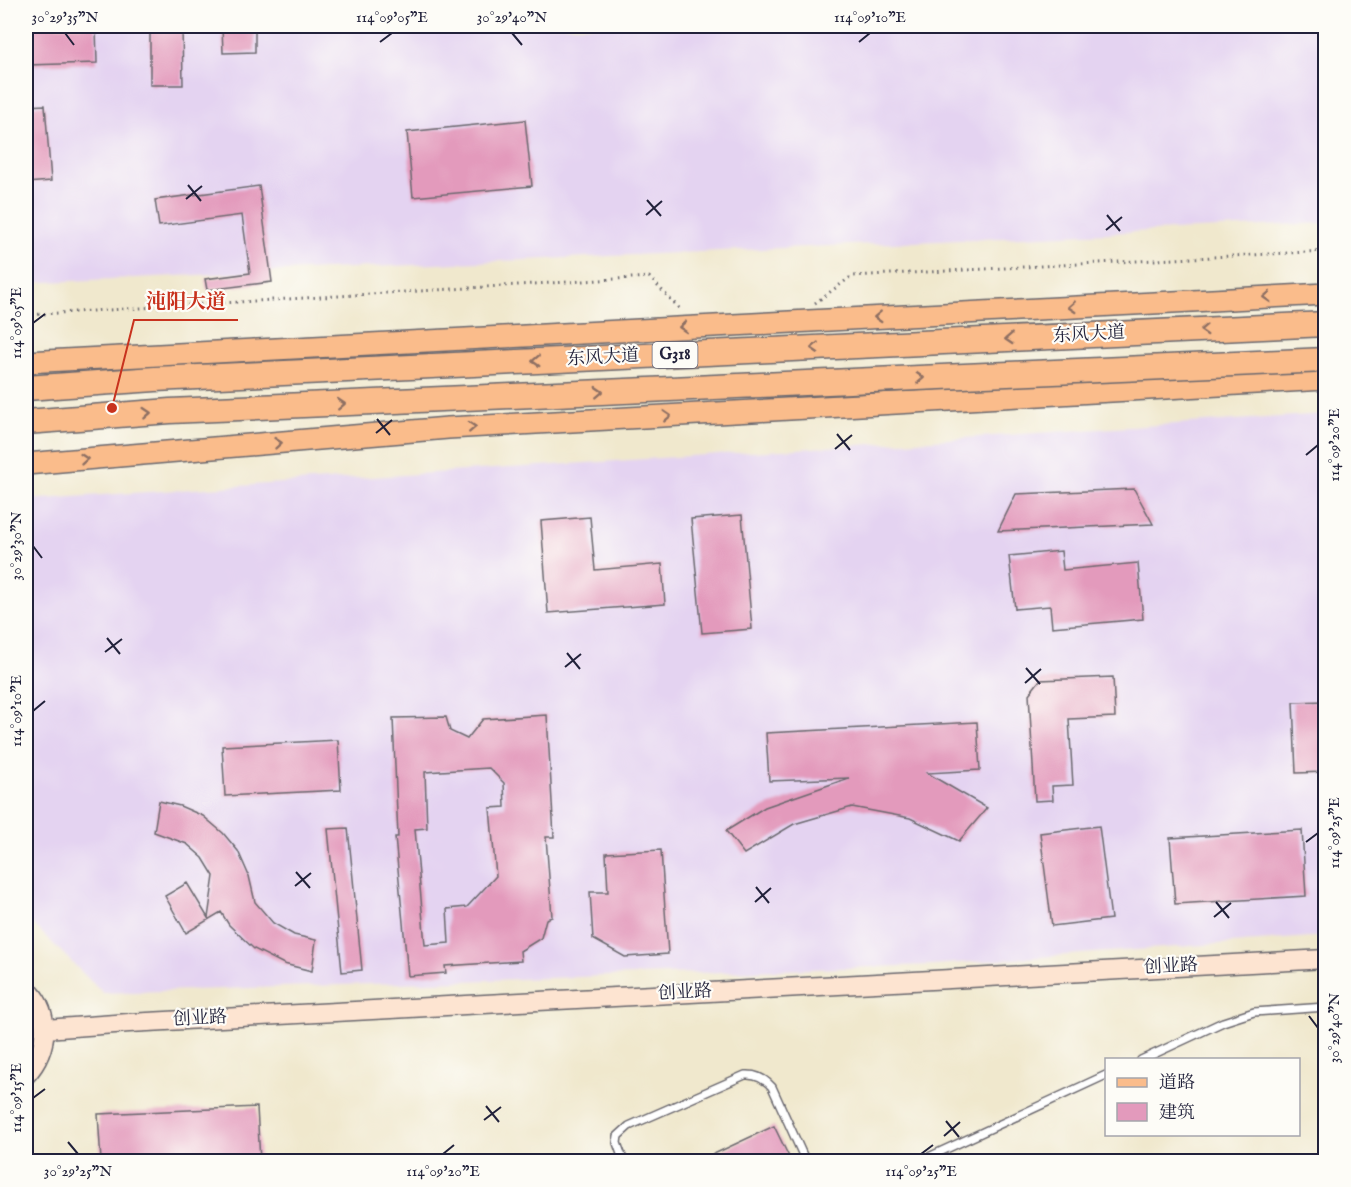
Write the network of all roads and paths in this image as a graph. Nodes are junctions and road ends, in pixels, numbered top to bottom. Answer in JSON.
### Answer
{"nodes":[{"id":1,"x":1326,"y":251,"type":"edge"},
{"id":2,"x":1326,"y":294,"type":"edge"},
{"id":3,"x":813,"y":305,"type":"dead end"},
{"id":4,"x":690,"y":309,"type":"dead end"},
{"id":5,"x":26,"y":315,"type":"edge"},
{"id":6,"x":1326,"y":324,"type":"edge"},
{"id":7,"x":1326,"y":360,"type":"edge"},
{"id":8,"x":26,"y":362,"type":"edge"},
{"id":9,"x":1326,"y":379,"type":"edge"},
{"id":10,"x":26,"y":388,"type":"edge"},
{"id":11,"x":26,"y":422,"type":"edge"},
{"id":12,"x":26,"y":464,"type":"edge"},
{"id":13,"x":1326,"y":959,"type":"edge"},
{"id":14,"x":26,"y":988,"type":"edge"},
{"id":15,"x":1326,"y":1007,"type":"edge"},
{"id":16,"x":45,"y":1029,"type":"junction"},
{"id":17,"x":1143,"y":1058,"type":"edge"},
{"id":18,"x":26,"y":1075,"type":"edge"},
{"id":19,"x":1105,"y":1076,"type":"edge"},
{"id":20,"x":624,"y":1161,"type":"edge"},
{"id":21,"x":806,"y":1161,"type":"edge"},
{"id":22,"x":918,"y":1161,"type":"edge"}],
"edges":[{"from":1,"to":3,"type":"path"},
{"from":2,"to":8,"type":"main road","one_way":true},
{"from":4,"to":5,"type":"path"},
{"from":6,"to":10,"type":"highway","name":"东风大道","number":"G318","one_way":true},
{"from":11,"to":7,"type":"highway","name":"东风大道","number":"G318","one_way":true,"bridge":true},
{"from":12,"to":9,"type":"main road","one_way":true},
{"from":13,"to":16,"type":"main road","name":"创业路"},
{"from":14,"to":16,"type":"main road"},
{"from":15,"to":17,"type":"lane"},
{"from":16,"to":18,"type":"main road"},
{"from":19,"to":22,"type":"lane"},
{"from":20,"to":21,"type":"lane"}]}
